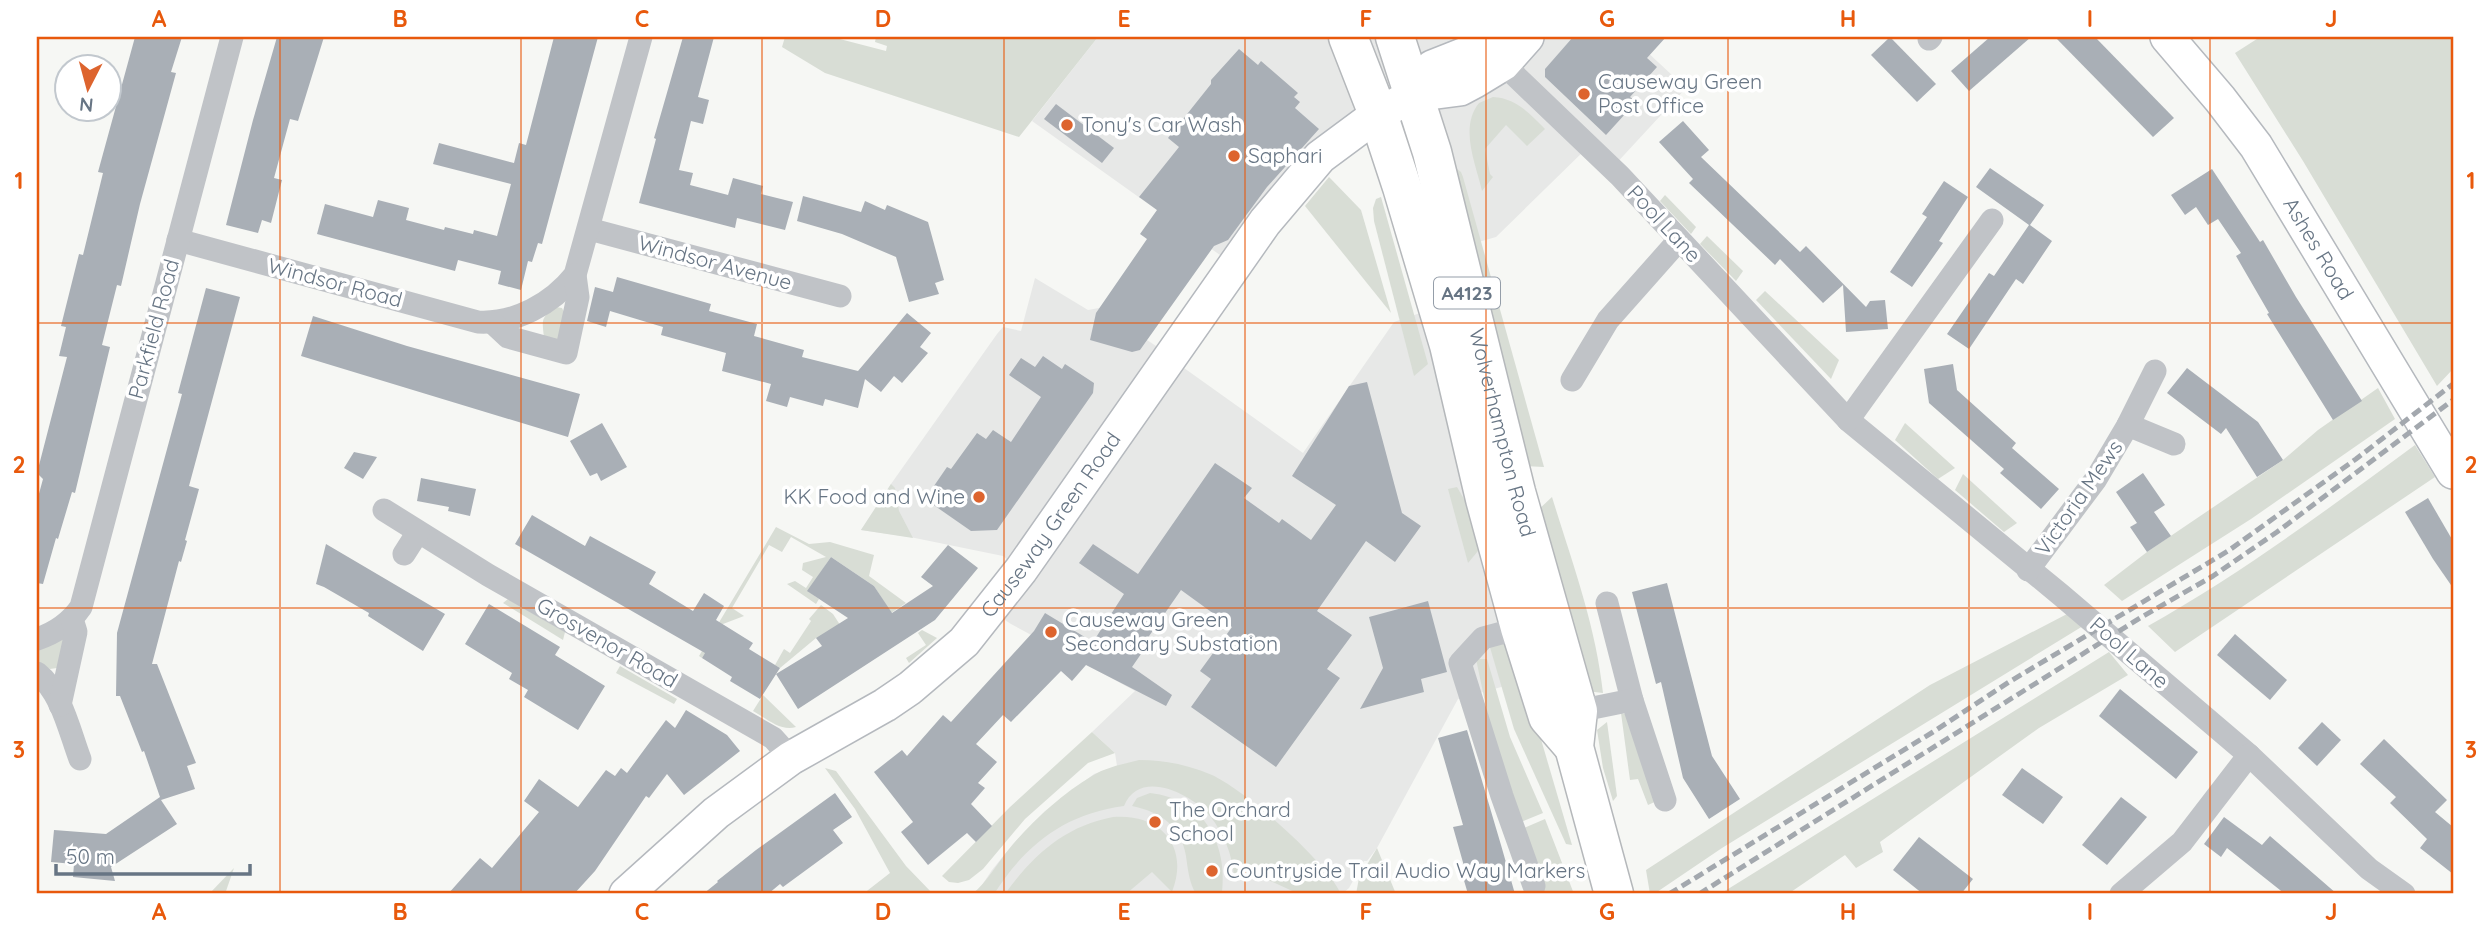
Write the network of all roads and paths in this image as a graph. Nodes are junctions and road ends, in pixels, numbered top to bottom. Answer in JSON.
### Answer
{"nodes":[{"id":1,"x":232,"y":37,"type":"edge"},
{"id":2,"x":641,"y":37,"type":"edge"},
{"id":3,"x":1348,"y":37,"type":"edge"},
{"id":4,"x":1395,"y":37,"type":"edge"},
{"id":5,"x":1527,"y":37,"type":"edge"},
{"id":6,"x":2167,"y":37,"type":"edge"},
{"id":7,"x":1505,"y":50,"type":"edge"},
{"id":8,"x":1415,"y":95,"type":"junction"},
{"id":9,"x":1378,"y":114,"type":"junction"},
{"id":10,"x":1992,"y":220,"type":"dead end"},
{"id":11,"x":589,"y":229,"type":"junction"},
{"id":12,"x":178,"y":240,"type":"junction"},
{"id":13,"x":1679,"y":240,"type":"junction"},
{"id":14,"x":575,"y":275,"type":"junction"},
{"id":15,"x":840,"y":296,"type":"dead end"},
{"id":16,"x":494,"y":323,"type":"junction"},
{"id":17,"x":2155,"y":371,"type":"dead end"},
{"id":18,"x":1572,"y":380,"type":"dead end"},
{"id":19,"x":1848,"y":420,"type":"junction"},
{"id":20,"x":2128,"y":425,"type":"junction"},
{"id":21,"x":2174,"y":444,"type":"dead end"},
{"id":22,"x":2453,"y":472,"type":"edge"},
{"id":23,"x":384,"y":510,"type":"dead end"},
{"id":24,"x":418,"y":532,"type":"junction"},
{"id":25,"x":404,"y":554,"type":"dead end"},
{"id":26,"x":2028,"y":570,"type":"junction"},
{"id":27,"x":1607,"y":603,"type":"dead end"},
{"id":28,"x":72,"y":619,"type":"junction"},
{"id":29,"x":1520,"y":628,"type":"junction"},
{"id":30,"x":37,"y":639,"type":"edge"},
{"id":31,"x":37,"y":673,"type":"edge"},
{"id":32,"x":1632,"y":700,"type":"junction"},
{"id":33,"x":60,"y":705,"type":"junction"},
{"id":34,"x":1576,"y":729,"type":"junction"},
{"id":35,"x":2249,"y":755,"type":"junction"},
{"id":36,"x":790,"y":758,"type":"junction"},
{"id":37,"x":80,"y":759,"type":"dead end"},
{"id":38,"x":1665,"y":800,"type":"dead end"},
{"id":39,"x":1534,"y":886,"type":"dead end"},
{"id":40,"x":626,"y":894,"type":"edge"},
{"id":41,"x":1614,"y":894,"type":"edge"},
{"id":42,"x":2122,"y":894,"type":"edge"},
{"id":43,"x":2404,"y":894,"type":"edge"}],
"edges":[{"from":1,"to":12,"type":"street","name":"Parkfield Road"},
{"from":2,"to":11,"type":"street","name":"Windsor Road"},
{"from":3,"to":9,"type":"highway","name":"Wolverhampton Road","number":"A4123"},
{"from":4,"to":8,"type":"highway","name":"Wolverhampton Road","number":"A4123"},
{"from":5,"to":7,"type":"main road","name":"Causeway Green Road"},
{"from":6,"to":22,"type":"main road","name":"Ashes Road"},
{"from":7,"to":8,"type":"main road","name":"Causeway Green Road"},
{"from":7,"to":8,"type":"main road","name":"Causeway Green Road"},
{"from":7,"to":13,"type":"street","name":"Pool Lane"},
{"from":8,"to":9,"type":"main road","name":"Causeway Green Road"},
{"from":8,"to":34,"type":"highway","name":"Wolverhampton Road","number":"A4123"},
{"from":9,"to":29,"type":"highway","name":"Wolverhampton Road","number":"A4123"},
{"from":9,"to":36,"type":"main road","name":"Causeway Green Road"},
{"from":10,"to":19,"type":"street"},
{"from":11,"to":14,"type":"street","name":"Windsor Road"},
{"from":11,"to":15,"type":"street","name":"Windsor Avenue"},
{"from":12,"to":16,"type":"street","name":"Windsor Road"},
{"from":12,"to":28,"type":"street","name":"Parkfield Road"},
{"from":13,"to":18,"type":"street"},
{"from":13,"to":19,"type":"street","name":"Pool Lane"},
{"from":14,"to":16,"type":"street","name":"Windsor Road"},
{"from":14,"to":16,"type":"street","name":"Windsor Road"},
{"from":17,"to":20,"type":"street","name":"Victoria Mews"},
{"from":19,"to":26,"type":"street","name":"Pool Lane"},
{"from":20,"to":21,"type":"street","name":"Victoria Mews"},
{"from":20,"to":26,"type":"street","name":"Victoria Mews"},
{"from":23,"to":24,"type":"street","name":"Grosvenor Road"},
{"from":24,"to":25,"type":"street"},
{"from":24,"to":36,"type":"street","name":"Grosvenor Road"},
{"from":26,"to":35,"type":"street","name":"Pool Lane"},
{"from":27,"to":32,"type":"street"},
{"from":28,"to":30,"type":"street"},
{"from":28,"to":33,"type":"street","name":"Parkfield Road"},
{"from":29,"to":34,"type":"highway","name":"Wolverhampton Road","number":"A4123"},
{"from":29,"to":39,"type":"street"},
{"from":31,"to":33,"type":"street"},
{"from":32,"to":34,"type":"street"},
{"from":32,"to":38,"type":"street"},
{"from":33,"to":37,"type":"street"},
{"from":34,"to":41,"type":"highway","name":"Wolverhampton Road","number":"A4123"},
{"from":35,"to":42,"type":"street"},
{"from":35,"to":43,"type":"street","name":"Pool Lane"},
{"from":36,"to":40,"type":"main road","name":"Causeway Green Road"}]}
